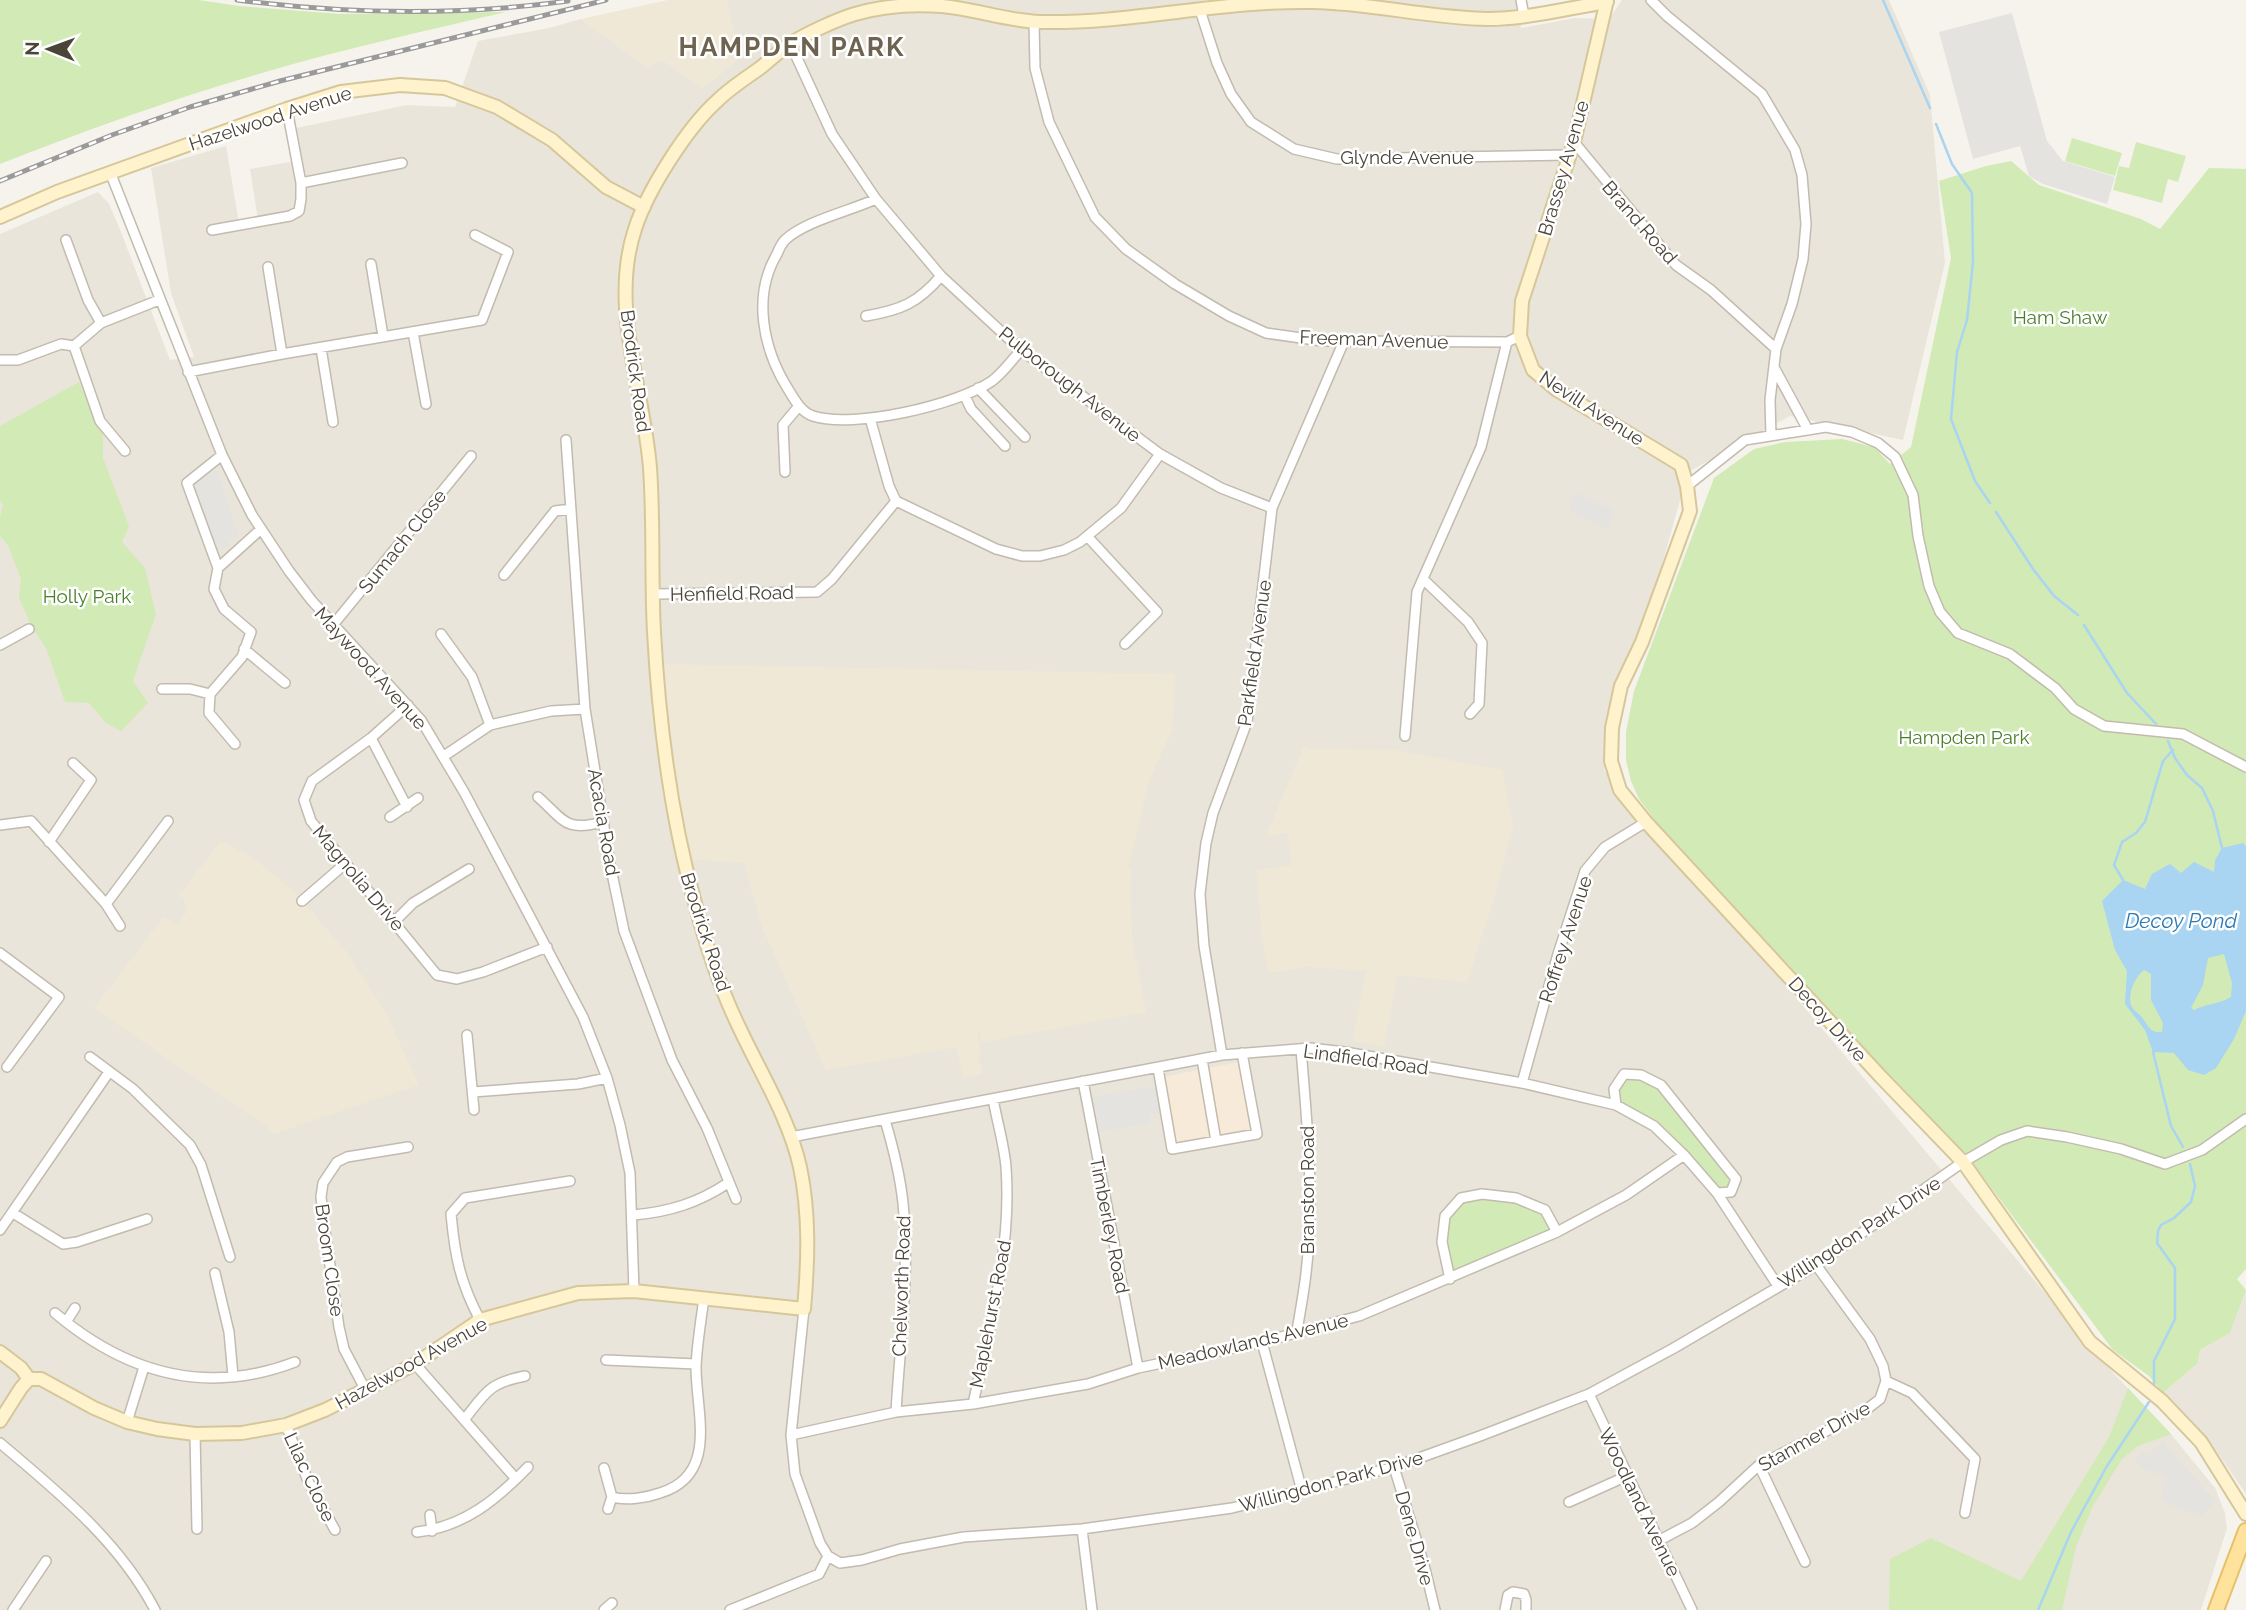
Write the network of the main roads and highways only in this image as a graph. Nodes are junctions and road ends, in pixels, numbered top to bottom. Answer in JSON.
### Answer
{"nodes":[{"id":1,"x":2246,"y":1531,"type":"edge"},
{"id":2,"x":2239,"y":1566,"type":"edge"},
{"id":3,"x":2216,"y":1610,"type":"edge"}],
"edges":[{"from":1,"to":2,"type":"main road"},
{"from":2,"to":3,"type":"main road"}]}
